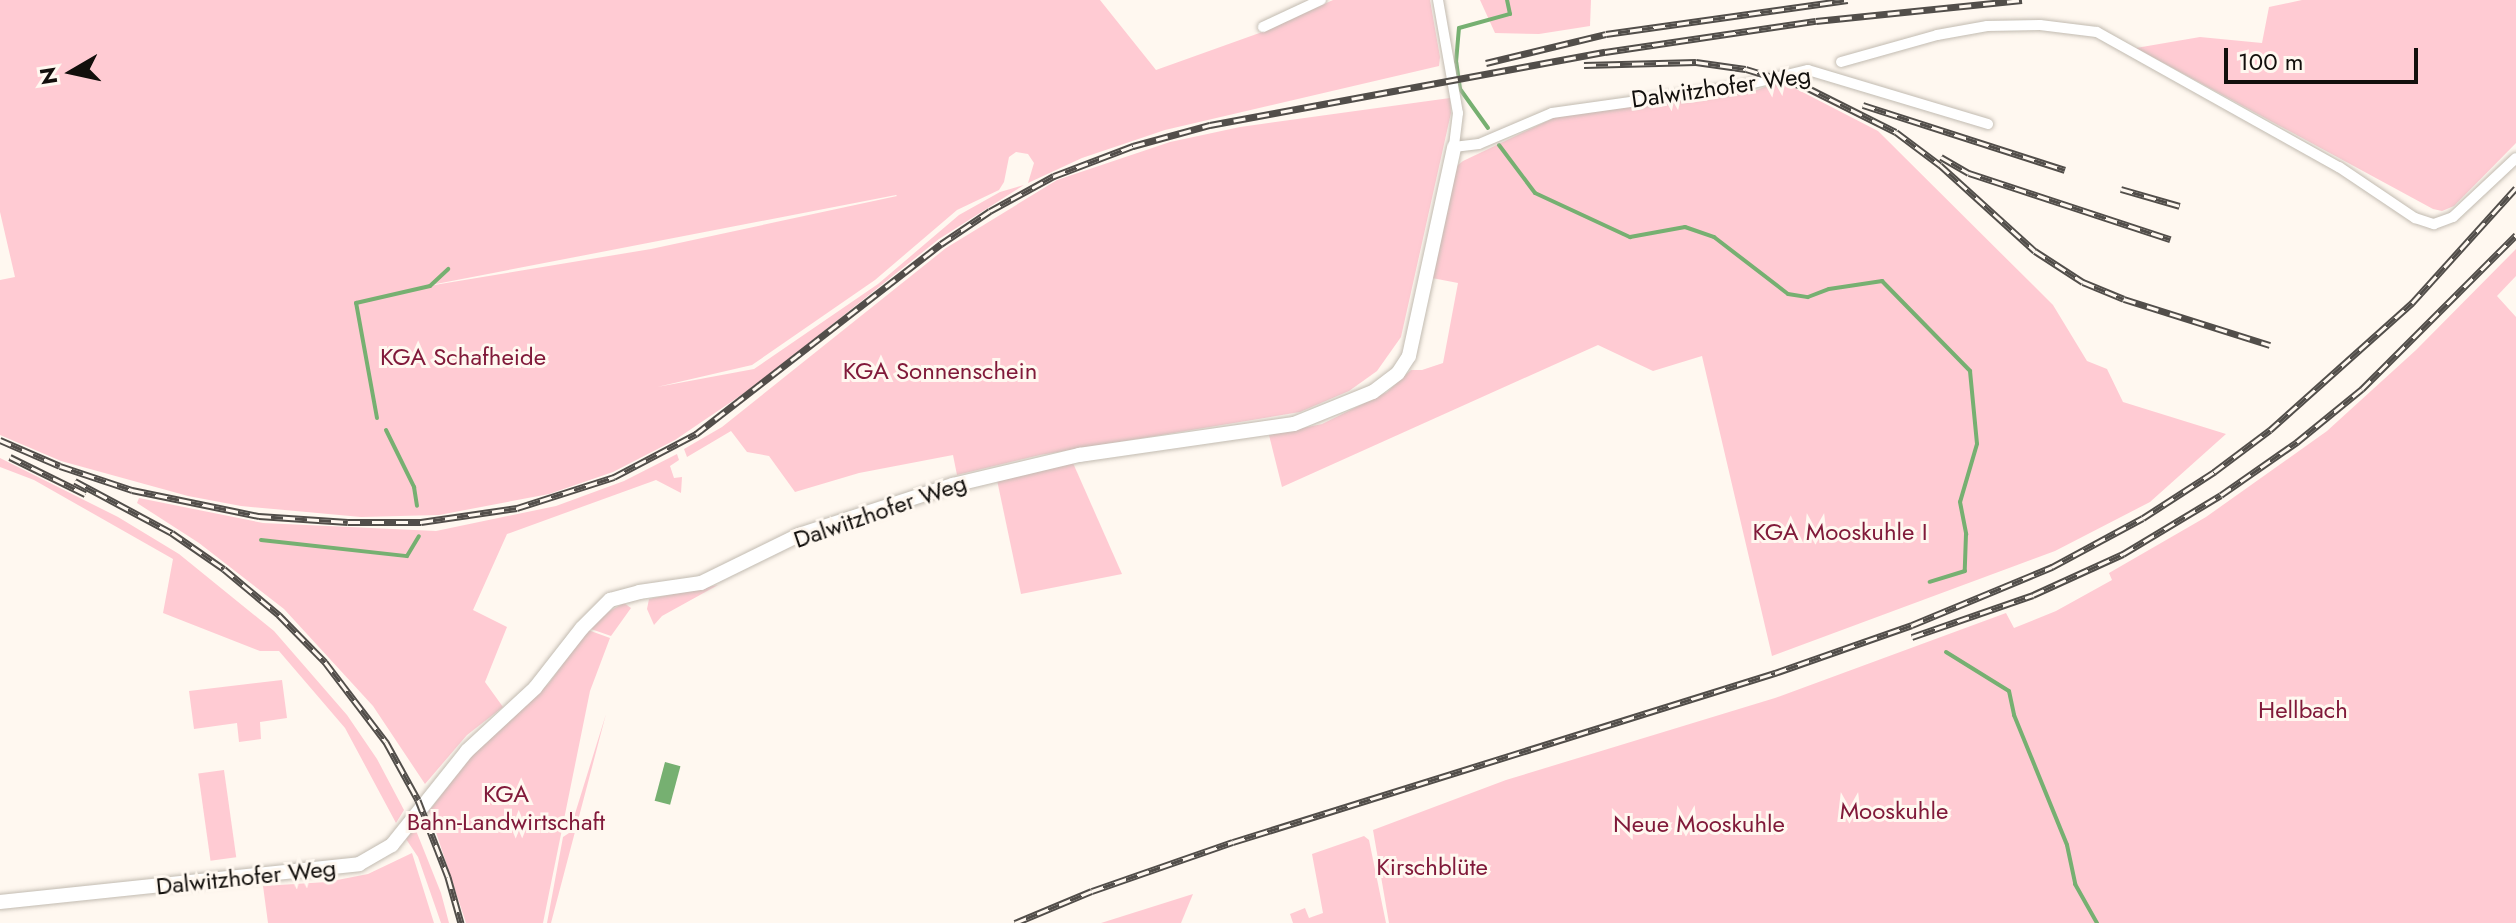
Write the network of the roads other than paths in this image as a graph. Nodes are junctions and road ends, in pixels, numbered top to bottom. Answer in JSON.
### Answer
{"nodes":[{"id":1,"x":1321,"y":0,"type":"edge"},
{"id":2,"x":1438,"y":0,"type":"edge"},
{"id":3,"x":1263,"y":27,"type":"dead end"},
{"id":4,"x":1841,"y":62,"type":"dead end"},
{"id":5,"x":1988,"y":124,"type":"dead end"},
{"id":6,"x":1454,"y":147,"type":"junction"},
{"id":7,"x":2516,"y":158,"type":"edge"},
{"id":8,"x":0,"y":902,"type":"edge"}],
"edges":[{"from":1,"to":3,"type":"street"},
{"from":2,"to":6,"type":"street","name":"Dalwitzhofer Weg"},
{"from":4,"to":7,"type":"street"},
{"from":5,"to":6,"type":"street","name":"Dalwitzhofer Weg"},
{"from":6,"to":8,"type":"street","name":"Dalwitzhofer Weg"}]}
